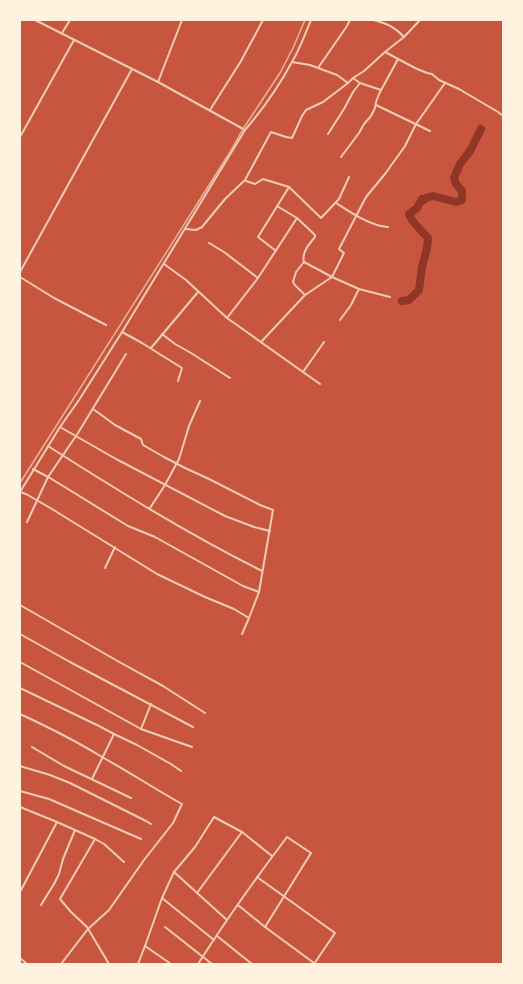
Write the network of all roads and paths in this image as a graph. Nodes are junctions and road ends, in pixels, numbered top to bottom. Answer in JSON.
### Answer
{"nodes":[{"id":1,"x":35,"y":20,"type":"edge"},
{"id":2,"x":70,"y":20,"type":"edge"},
{"id":3,"x":182,"y":20,"type":"edge"},
{"id":4,"x":263,"y":20,"type":"edge"},
{"id":5,"x":311,"y":20,"type":"edge"},
{"id":6,"x":350,"y":20,"type":"edge"},
{"id":7,"x":373,"y":20,"type":"edge"},
{"id":8,"x":420,"y":20,"type":"edge"},
{"id":9,"x":62,"y":33,"type":"junction"},
{"id":10,"x":404,"y":37,"type":"junction"},
{"id":11,"x":74,"y":40,"type":"junction"},
{"id":12,"x":385,"y":52,"type":"junction"},
{"id":13,"x":398,"y":59,"type":"junction"},
{"id":14,"x":292,"y":62,"type":"junction"},
{"id":15,"x":318,"y":68,"type":"junction"},
{"id":16,"x":132,"y":69,"type":"junction"},
{"id":17,"x":353,"y":78,"type":"junction"},
{"id":18,"x":158,"y":82,"type":"junction"},
{"id":19,"x":348,"y":83,"type":"junction"},
{"id":20,"x":445,"y":83,"type":"junction"},
{"id":21,"x":360,"y":84,"type":"junction"},
{"id":22,"x":382,"y":90,"type":"junction"},
{"id":23,"x":376,"y":105,"type":"junction"},
{"id":24,"x":210,"y":110,"type":"junction"},
{"id":25,"x":503,"y":116,"type":"edge"},
{"id":26,"x":416,"y":124,"type":"junction"},
{"id":27,"x":245,"y":130,"type":"junction"},
{"id":28,"x":430,"y":131,"type":"dead end"},
{"id":29,"x":328,"y":134,"type":"dead end"},
{"id":30,"x":20,"y":137,"type":"edge"},
{"id":31,"x":341,"y":157,"type":"dead end"},
{"id":32,"x":349,"y":177,"type":"dead end"},
{"id":33,"x":245,"y":180,"type":"junction"},
{"id":34,"x":289,"y":187,"type":"junction"},
{"id":35,"x":336,"y":203,"type":"junction"},
{"id":36,"x":277,"y":206,"type":"junction"},
{"id":37,"x":356,"y":216,"type":"junction"},
{"id":38,"x":297,"y":218,"type":"junction"},
{"id":39,"x":388,"y":227,"type":"dead end"},
{"id":40,"x":185,"y":230,"type":"junction"},
{"id":41,"x":209,"y":243,"type":"dead end"},
{"id":42,"x":276,"y":251,"type":"junction"},
{"id":43,"x":304,"y":262,"type":"junction"},
{"id":44,"x":164,"y":264,"type":"junction"},
{"id":45,"x":20,"y":272,"type":"edge"},
{"id":46,"x":20,"y":276,"type":"edge"},
{"id":47,"x":332,"y":277,"type":"junction"},
{"id":48,"x":258,"y":278,"type":"junction"},
{"id":49,"x":359,"y":289,"type":"junction"},
{"id":50,"x":198,"y":292,"type":"junction"},
{"id":51,"x":305,"y":295,"type":"junction"},
{"id":52,"x":390,"y":297,"type":"dead end"},
{"id":53,"x":227,"y":318,"type":"junction"},
{"id":54,"x":340,"y":320,"type":"dead end"},
{"id":55,"x":106,"y":324,"type":"dead end"},
{"id":56,"x":122,"y":332,"type":"junction"},
{"id":57,"x":162,"y":334,"type":"junction"},
{"id":58,"x":261,"y":342,"type":"junction"},
{"id":59,"x":324,"y":342,"type":"dead end"},
{"id":60,"x":151,"y":348,"type":"junction"},
{"id":61,"x":126,"y":354,"type":"dead end"},
{"id":62,"x":303,"y":372,"type":"junction"},
{"id":63,"x":230,"y":378,"type":"dead end"},
{"id":64,"x":178,"y":381,"type":"dead end"},
{"id":65,"x":320,"y":384,"type":"dead end"},
{"id":66,"x":200,"y":401,"type":"dead end"},
{"id":67,"x":92,"y":409,"type":"junction"},
{"id":68,"x":60,"y":427,"type":"junction"},
{"id":69,"x":76,"y":436,"type":"junction"},
{"id":70,"x":48,"y":446,"type":"junction"},
{"id":71,"x":63,"y":455,"type":"junction"},
{"id":72,"x":176,"y":464,"type":"junction"},
{"id":73,"x":33,"y":469,"type":"junction"},
{"id":74,"x":48,"y":477,"type":"junction"},
{"id":75,"x":165,"y":485,"type":"junction"},
{"id":76,"x":20,"y":492,"type":"edge"},
{"id":77,"x":37,"y":500,"type":"junction"},
{"id":78,"x":150,"y":508,"type":"junction"},
{"id":79,"x":27,"y":522,"type":"dead end"},
{"id":80,"x":270,"y":532,"type":"junction"},
{"id":81,"x":115,"y":547,"type":"junction"},
{"id":82,"x":105,"y":568,"type":"dead end"},
{"id":83,"x":263,"y":571,"type":"junction"},
{"id":84,"x":259,"y":592,"type":"junction"},
{"id":85,"x":20,"y":605,"type":"edge"},
{"id":86,"x":249,"y":618,"type":"junction"},
{"id":87,"x":20,"y":634,"type":"edge"},
{"id":88,"x":242,"y":634,"type":"dead end"},
{"id":89,"x":20,"y":662,"type":"edge"},
{"id":90,"x":20,"y":688,"type":"edge"},
{"id":91,"x":151,"y":704,"type":"junction"},
{"id":92,"x":205,"y":713,"type":"dead end"},
{"id":93,"x":20,"y":714,"type":"edge"},
{"id":94,"x":194,"y":727,"type":"dead end"},
{"id":95,"x":140,"y":729,"type":"junction"},
{"id":96,"x":114,"y":734,"type":"junction"},
{"id":97,"x":32,"y":747,"type":"dead end"},
{"id":98,"x":192,"y":747,"type":"dead end"},
{"id":99,"x":103,"y":757,"type":"junction"},
{"id":100,"x":20,"y":766,"type":"edge"},
{"id":101,"x":181,"y":772,"type":"dead end"},
{"id":102,"x":92,"y":779,"type":"junction"},
{"id":103,"x":20,"y":791,"type":"edge"},
{"id":104,"x":20,"y":795,"type":"edge"},
{"id":105,"x":131,"y":798,"type":"dead end"},
{"id":106,"x":20,"y":807,"type":"edge"},
{"id":107,"x":57,"y":822,"type":"junction"},
{"id":108,"x":151,"y":824,"type":"dead end"},
{"id":109,"x":75,"y":830,"type":"junction"},
{"id":110,"x":242,"y":832,"type":"junction"},
{"id":111,"x":95,"y":839,"type":"junction"},
{"id":112,"x":141,"y":839,"type":"dead end"},
{"id":113,"x":272,"y":856,"type":"junction"},
{"id":114,"x":124,"y":862,"type":"dead end"},
{"id":115,"x":174,"y":872,"type":"junction"},
{"id":116,"x":257,"y":877,"type":"junction"},
{"id":117,"x":20,"y":892,"type":"edge"},
{"id":118,"x":197,"y":892,"type":"junction"},
{"id":119,"x":285,"y":896,"type":"junction"},
{"id":120,"x":162,"y":898,"type":"junction"},
{"id":121,"x":41,"y":905,"type":"dead end"},
{"id":122,"x":238,"y":905,"type":"junction"},
{"id":123,"x":227,"y":920,"type":"junction"},
{"id":124,"x":165,"y":927,"type":"dead end"},
{"id":125,"x":265,"y":927,"type":"junction"},
{"id":126,"x":88,"y":930,"type":"junction"},
{"id":127,"x":217,"y":936,"type":"junction"},
{"id":128,"x":214,"y":940,"type":"junction"},
{"id":129,"x":145,"y":946,"type":"junction"},
{"id":130,"x":203,"y":956,"type":"junction"},
{"id":131,"x":20,"y":958,"type":"edge"},
{"id":132,"x":314,"y":963,"type":"edge"},
{"id":133,"x":27,"y":964,"type":"edge"},
{"id":134,"x":61,"y":964,"type":"edge"},
{"id":135,"x":109,"y":964,"type":"edge"},
{"id":136,"x":138,"y":964,"type":"edge"},
{"id":137,"x":171,"y":964,"type":"edge"},
{"id":138,"x":198,"y":964,"type":"edge"},
{"id":139,"x":212,"y":964,"type":"edge"},
{"id":140,"x":252,"y":964,"type":"edge"}],
"edges":[{"from":1,"to":9,"type":"street"},
{"from":2,"to":9,"type":"street"},
{"from":3,"to":18,"type":"street"},
{"from":4,"to":24,"type":"street"},
{"from":5,"to":14,"type":"street"},
{"from":6,"to":15,"type":"street"},
{"from":7,"to":10,"type":"street"},
{"from":8,"to":10,"type":"street"},
{"from":9,"to":11,"type":"street"},
{"from":10,"to":12,"type":"street"},
{"from":11,"to":16,"type":"street"},
{"from":11,"to":30,"type":"street"},
{"from":12,"to":13,"type":"street"},
{"from":12,"to":17,"type":"street"},
{"from":13,"to":20,"type":"street"},
{"from":13,"to":22,"type":"street"},
{"from":14,"to":15,"type":"street"},
{"from":14,"to":27,"type":"street"},
{"from":15,"to":19,"type":"street"},
{"from":16,"to":18,"type":"street"},
{"from":16,"to":45,"type":"street"},
{"from":17,"to":19,"type":"street"},
{"from":17,"to":21,"type":"street"},
{"from":18,"to":24,"type":"street"},
{"from":19,"to":33,"type":"street"},
{"from":20,"to":25,"type":"street"},
{"from":20,"to":26,"type":"street"},
{"from":21,"to":22,"type":"street"},
{"from":21,"to":29,"type":"street"},
{"from":22,"to":23,"type":"street"},
{"from":23,"to":26,"type":"street"},
{"from":23,"to":31,"type":"street"},
{"from":24,"to":27,"type":"street"},
{"from":26,"to":28,"type":"street"},
{"from":26,"to":37,"type":"street"},
{"from":27,"to":40,"type":"street"},
{"from":32,"to":35,"type":"street"},
{"from":33,"to":34,"type":"street"},
{"from":33,"to":40,"type":"street"},
{"from":34,"to":35,"type":"street"},
{"from":34,"to":36,"type":"street"},
{"from":35,"to":37,"type":"street"},
{"from":36,"to":38,"type":"street"},
{"from":36,"to":42,"type":"street"},
{"from":37,"to":39,"type":"street"},
{"from":37,"to":47,"type":"street"},
{"from":38,"to":42,"type":"street"},
{"from":38,"to":43,"type":"street"},
{"from":40,"to":44,"type":"street"},
{"from":41,"to":48,"type":"street"},
{"from":42,"to":48,"type":"street"},
{"from":43,"to":47,"type":"street"},
{"from":43,"to":51,"type":"street"},
{"from":44,"to":50,"type":"street"},
{"from":44,"to":56,"type":"street"},
{"from":46,"to":55,"type":"street"},
{"from":47,"to":49,"type":"street"},
{"from":47,"to":51,"type":"street"},
{"from":48,"to":53,"type":"street"},
{"from":49,"to":52,"type":"street"},
{"from":49,"to":54,"type":"street"},
{"from":50,"to":53,"type":"street"},
{"from":50,"to":57,"type":"street"},
{"from":51,"to":58,"type":"street"},
{"from":53,"to":58,"type":"street"},
{"from":56,"to":60,"type":"street"},
{"from":56,"to":68,"type":"street"},
{"from":57,"to":60,"type":"street"},
{"from":57,"to":63,"type":"street"},
{"from":58,"to":62,"type":"street"},
{"from":59,"to":62,"type":"street"},
{"from":60,"to":64,"type":"street"},
{"from":61,"to":67,"type":"street"},
{"from":62,"to":65,"type":"street"},
{"from":66,"to":72,"type":"street"},
{"from":67,"to":69,"type":"street"},
{"from":67,"to":72,"type":"street"},
{"from":68,"to":69,"type":"street"},
{"from":68,"to":70,"type":"street"},
{"from":69,"to":71,"type":"street"},
{"from":69,"to":75,"type":"street"},
{"from":70,"to":71,"type":"street"},
{"from":70,"to":73,"type":"street"},
{"from":71,"to":74,"type":"street"},
{"from":71,"to":78,"type":"street"},
{"from":72,"to":75,"type":"street"},
{"from":72,"to":80,"type":"street"},
{"from":73,"to":74,"type":"street"},
{"from":73,"to":76,"type":"street"},
{"from":74,"to":77,"type":"street"},
{"from":74,"to":84,"type":"street"},
{"from":75,"to":78,"type":"street"},
{"from":75,"to":80,"type":"street"},
{"from":76,"to":77,"type":"street"},
{"from":77,"to":79,"type":"street"},
{"from":77,"to":81,"type":"street"},
{"from":78,"to":83,"type":"street"},
{"from":80,"to":83,"type":"street"},
{"from":81,"to":82,"type":"street"},
{"from":81,"to":86,"type":"street"},
{"from":83,"to":84,"type":"street"},
{"from":84,"to":86,"type":"street"},
{"from":85,"to":92,"type":"street"},
{"from":86,"to":88,"type":"street"},
{"from":87,"to":91,"type":"street"},
{"from":89,"to":95,"type":"street"},
{"from":90,"to":96,"type":"street"},
{"from":91,"to":94,"type":"street"},
{"from":91,"to":95,"type":"street"},
{"from":93,"to":99,"type":"street"},
{"from":95,"to":98,"type":"street"},
{"from":96,"to":99,"type":"street"},
{"from":96,"to":101,"type":"street"},
{"from":97,"to":102,"type":"street"},
{"from":99,"to":102,"type":"street"},
{"from":99,"to":126,"type":"street"},
{"from":100,"to":108,"type":"street"},
{"from":102,"to":105,"type":"street"},
{"from":103,"to":104,"type":"street"},
{"from":103,"to":112,"type":"street"},
{"from":106,"to":107,"type":"street"},
{"from":107,"to":109,"type":"street"},
{"from":107,"to":117,"type":"street"},
{"from":109,"to":111,"type":"street"},
{"from":109,"to":121,"type":"street"},
{"from":110,"to":113,"type":"street"},
{"from":110,"to":115,"type":"street"},
{"from":110,"to":118,"type":"street"},
{"from":111,"to":114,"type":"street"},
{"from":111,"to":126,"type":"street"},
{"from":113,"to":116,"type":"street"},
{"from":113,"to":119,"type":"street"},
{"from":115,"to":118,"type":"street"},
{"from":115,"to":120,"type":"street"},
{"from":116,"to":119,"type":"street"},
{"from":116,"to":122,"type":"street"},
{"from":118,"to":123,"type":"street"},
{"from":119,"to":125,"type":"street"},
{"from":119,"to":132,"type":"street"},
{"from":120,"to":128,"type":"street"},
{"from":120,"to":129,"type":"street"},
{"from":122,"to":123,"type":"street"},
{"from":122,"to":125,"type":"street"},
{"from":123,"to":127,"type":"street"},
{"from":124,"to":130,"type":"street"},
{"from":125,"to":132,"type":"street"},
{"from":126,"to":134,"type":"street"},
{"from":126,"to":135,"type":"street"},
{"from":127,"to":128,"type":"street"},
{"from":127,"to":140,"type":"street"},
{"from":128,"to":130,"type":"street"},
{"from":129,"to":136,"type":"street"},
{"from":129,"to":137,"type":"street"},
{"from":130,"to":138,"type":"street"},
{"from":130,"to":139,"type":"street"},
{"from":131,"to":133,"type":"street"}]}
